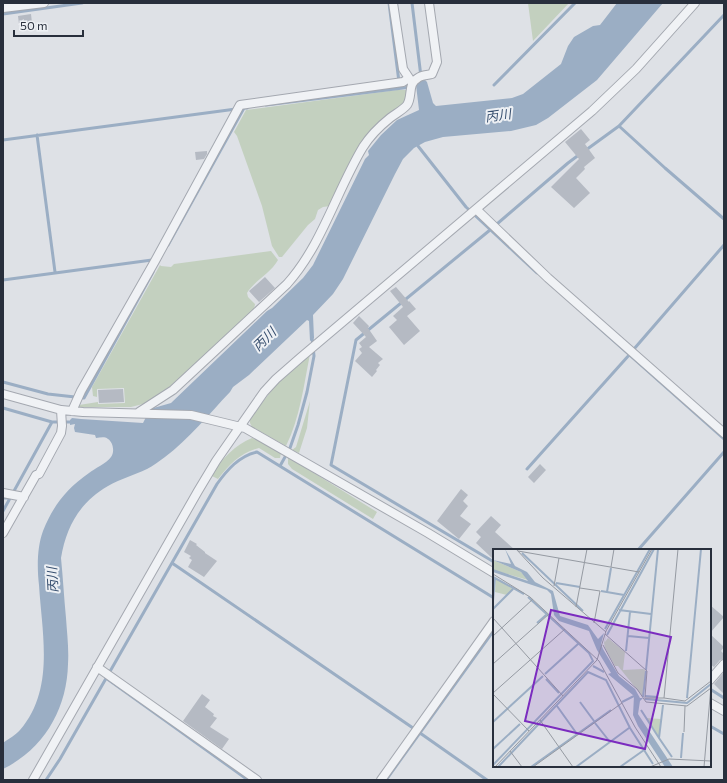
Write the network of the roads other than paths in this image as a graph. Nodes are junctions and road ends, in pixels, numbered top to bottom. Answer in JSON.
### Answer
{"nodes":[{"id":1,"x":44,"y":3,"type":"edge"},
{"id":2,"x":394,"y":3,"type":"edge"},
{"id":3,"x":429,"y":3,"type":"edge"},
{"id":4,"x":696,"y":3,"type":"edge"},
{"id":5,"x":3,"y":8,"type":"edge"},
{"id":6,"x":411,"y":82,"type":"junction"},
{"id":7,"x":473,"y":212,"type":"junction"},
{"id":8,"x":3,"y":394,"type":"edge"},
{"id":9,"x":61,"y":410,"type":"junction"},
{"id":10,"x":72,"y":411,"type":"junction"},
{"id":11,"x":142,"y":412,"type":"junction"},
{"id":12,"x":237,"y":426,"type":"junction"},
{"id":13,"x":724,"y":433,"type":"edge"},
{"id":14,"x":13,"y":495,"type":"edge"},
{"id":15,"x":3,"y":533,"type":"edge"},
{"id":16,"x":493,"y":572,"type":"edge"},
{"id":17,"x":493,"y":623,"type":"edge"},
{"id":18,"x":724,"y":664,"type":"edge"},
{"id":19,"x":100,"y":669,"type":"junction"},
{"id":20,"x":711,"y":679,"type":"edge"},
{"id":21,"x":711,"y":704,"type":"edge"},
{"id":22,"x":724,"y":711,"type":"edge"},
{"id":23,"x":33,"y":780,"type":"edge"},
{"id":24,"x":257,"y":780,"type":"edge"},
{"id":25,"x":381,"y":780,"type":"edge"}],
"edges":[{"from":1,"to":5,"type":"street"},
{"from":2,"to":6,"type":"street"},
{"from":3,"to":6,"type":"street"},
{"from":4,"to":7,"type":"street"},
{"from":6,"to":10,"type":"street"},
{"from":6,"to":11,"type":"street"},
{"from":7,"to":12,"type":"street"},
{"from":7,"to":13,"type":"street"},
{"from":8,"to":9,"type":"street"},
{"from":9,"to":10,"type":"street"},
{"from":9,"to":14,"type":"street"},
{"from":10,"to":11,"type":"street"},
{"from":11,"to":12,"type":"street"},
{"from":12,"to":16,"type":"street"},
{"from":12,"to":19,"type":"street"},
{"from":14,"to":15,"type":"street"},
{"from":17,"to":25,"type":"street"},
{"from":18,"to":20,"type":"street"},
{"from":19,"to":23,"type":"street"},
{"from":19,"to":24,"type":"street"},
{"from":21,"to":22,"type":"street"}]}
